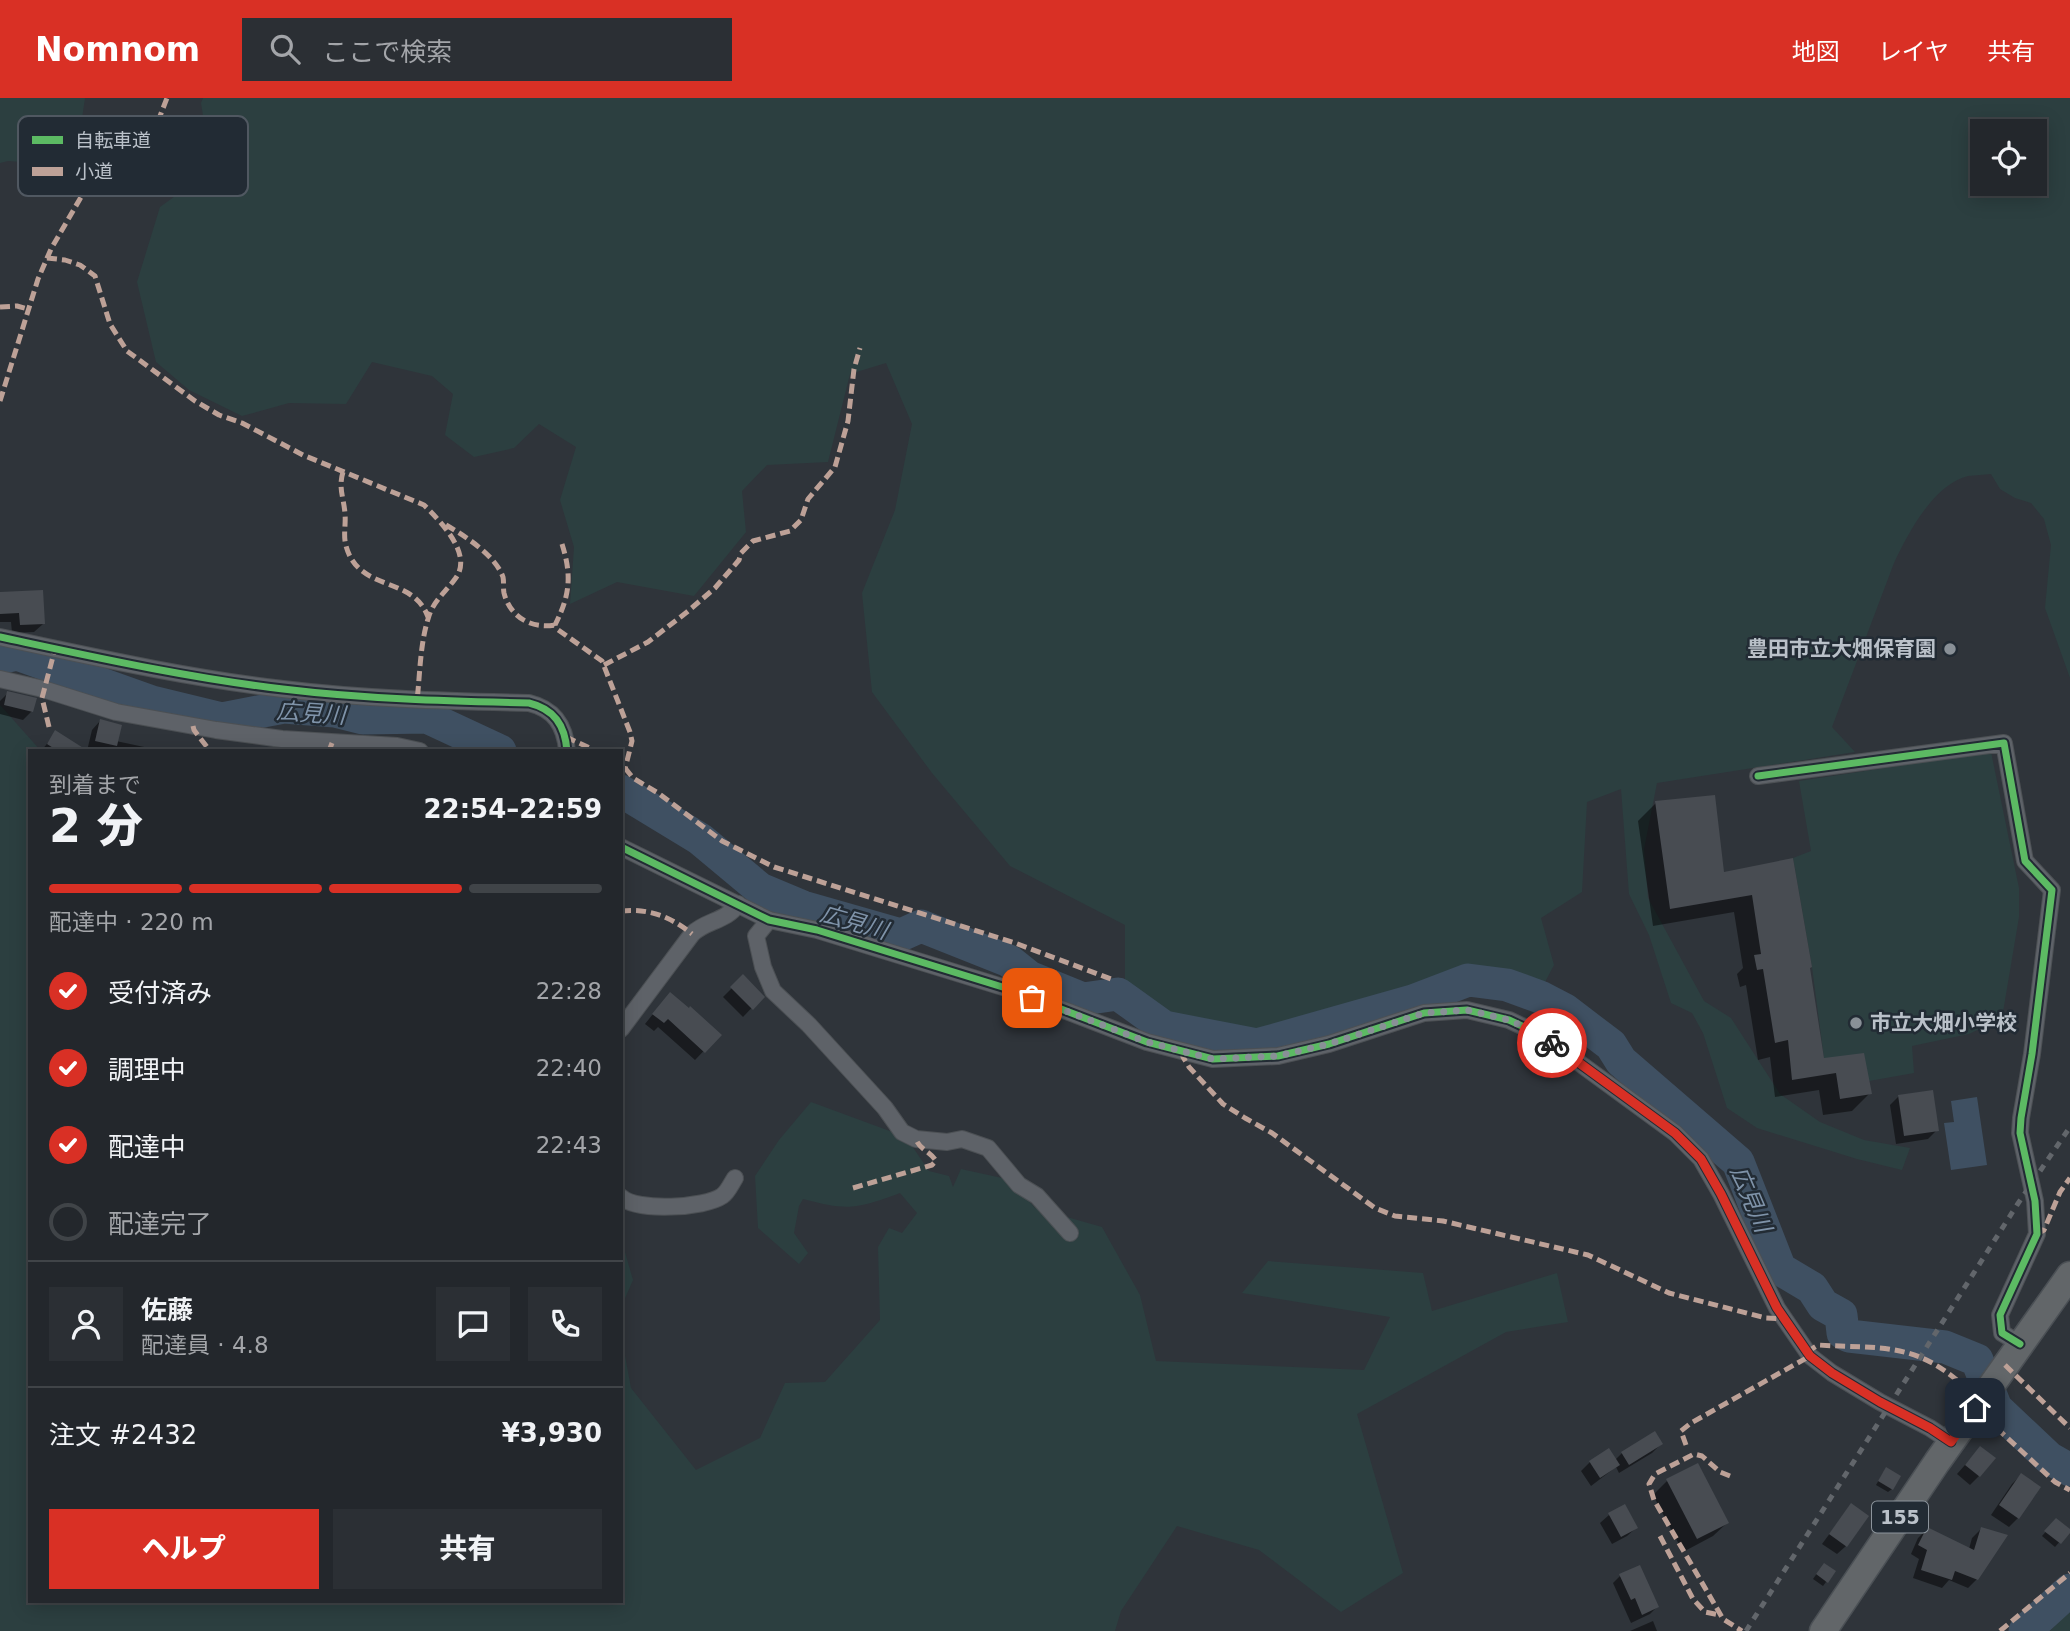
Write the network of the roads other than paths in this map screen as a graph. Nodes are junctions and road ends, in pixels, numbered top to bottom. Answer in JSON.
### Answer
{"nodes":[{"id":1,"x":0,"y":637,"type":"edge"},
{"id":2,"x":0,"y":679,"type":"edge"},
{"id":3,"x":567,"y":747,"type":"edge"},
{"id":4,"x":411,"y":749,"type":"edge"},
{"id":5,"x":1759,"y":776,"type":"dead end"},
{"id":6,"x":623,"y":848,"type":"edge"},
{"id":7,"x":738,"y":904,"type":"junction"},
{"id":8,"x":769,"y":919,"type":"junction"},
{"id":9,"x":623,"y":1026,"type":"edge"},
{"id":10,"x":735,"y":1178,"type":"dead end"},
{"id":11,"x":623,"y":1199,"type":"edge"},
{"id":12,"x":1070,"y":1233,"type":"dead end"},
{"id":13,"x":2070,"y":1275,"type":"edge"},
{"id":14,"x":2020,"y":1344,"type":"junction"},
{"id":15,"x":1951,"y":1442,"type":"junction"},
{"id":16,"x":1823,"y":1631,"type":"edge"}],
"edges":[{"from":1,"to":3,"type":"street"},
{"from":2,"to":4,"type":"street"},
{"from":5,"to":14,"type":"street"},
{"from":6,"to":7,"type":"street"},
{"from":7,"to":8,"type":"street"},
{"from":7,"to":9,"type":"street"},
{"from":8,"to":12,"type":"street"},
{"from":8,"to":15,"type":"street"},
{"from":10,"to":11,"type":"street"},
{"from":13,"to":14,"type":"highway","number":"155"},
{"from":14,"to":15,"type":"highway","number":"155"},
{"from":15,"to":16,"type":"highway","number":"155"}]}
